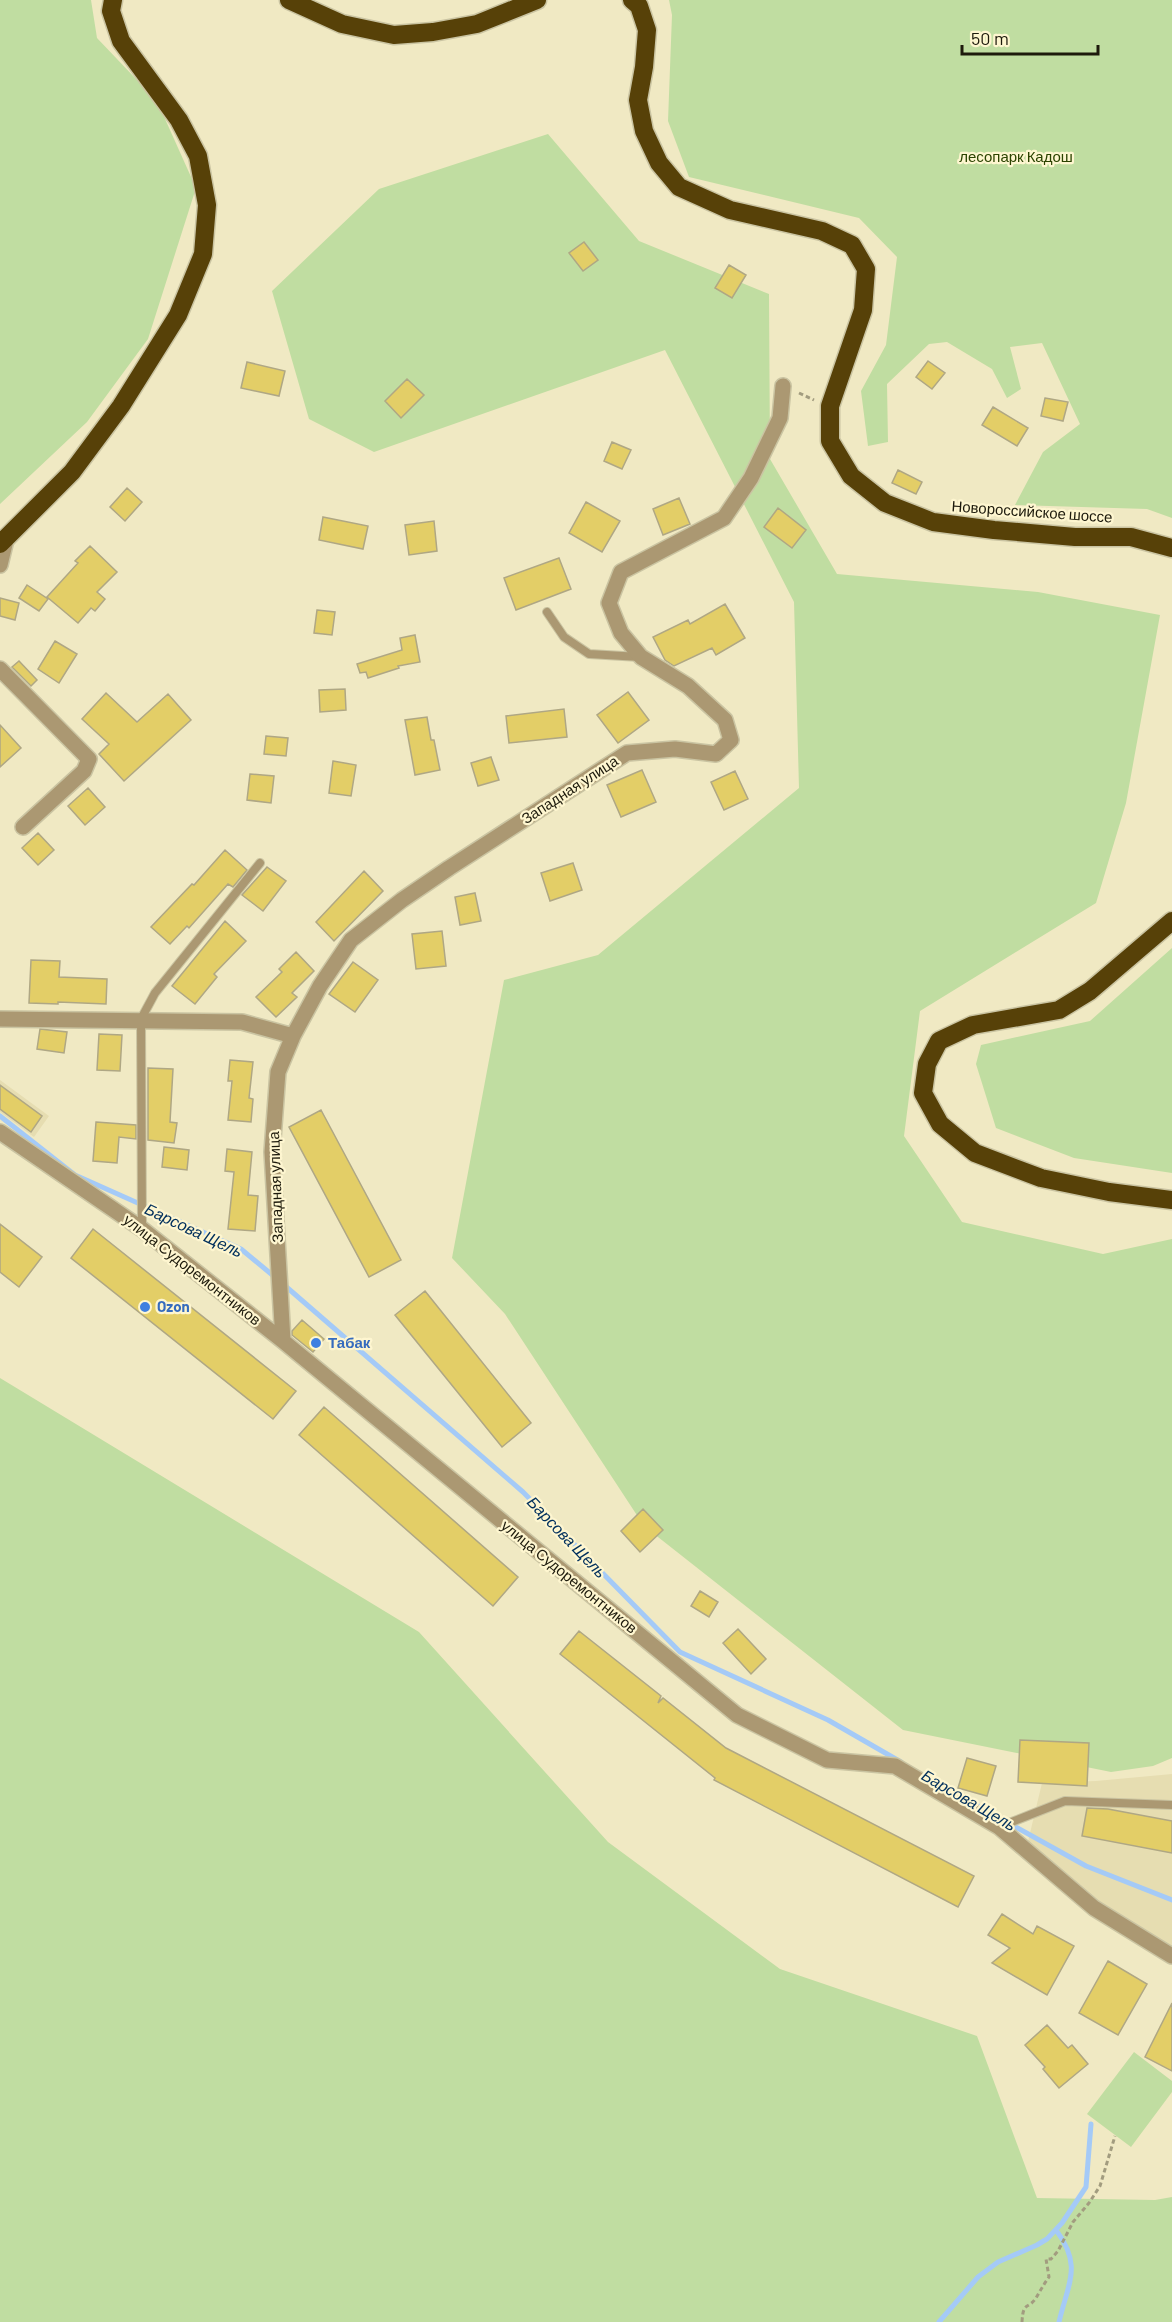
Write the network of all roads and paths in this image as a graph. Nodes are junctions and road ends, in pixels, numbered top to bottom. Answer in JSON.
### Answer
{"nodes":[{"id":1,"x":113,"y":0,"type":"edge"},
{"id":2,"x":289,"y":0,"type":"edge"},
{"id":3,"x":537,"y":0,"type":"edge"},
{"id":4,"x":632,"y":0,"type":"edge"},
{"id":5,"x":783,"y":386,"type":"joint"},
{"id":6,"x":830,"y":406,"type":"junction"},
{"id":7,"x":3,"y":542,"type":"edge"},
{"id":8,"x":1172,"y":548,"type":"edge"},
{"id":9,"x":0,"y":565,"type":"edge"},
{"id":10,"x":548,"y":612,"type":"dead end"},
{"id":11,"x":641,"y":657,"type":"junction"},
{"id":12,"x":0,"y":669,"type":"edge"},
{"id":13,"x":23,"y":827,"type":"dead end"},
{"id":14,"x":260,"y":863,"type":"dead end"},
{"id":15,"x":1172,"y":921,"type":"edge"},
{"id":16,"x":0,"y":1019,"type":"edge"},
{"id":17,"x":141,"y":1019,"type":"junction"},
{"id":18,"x":293,"y":1036,"type":"junction"},
{"id":19,"x":0,"y":1132,"type":"edge"},
{"id":20,"x":1172,"y":1200,"type":"edge"},
{"id":21,"x":142,"y":1229,"type":"junction"},
{"id":22,"x":283,"y":1341,"type":"junction"},
{"id":23,"x":1171,"y":1804,"type":"edge"},
{"id":24,"x":999,"y":1827,"type":"junction"},
{"id":25,"x":1172,"y":1956,"type":"edge"},
{"id":26,"x":1115,"y":2136,"type":"dead end"},
{"id":27,"x":1022,"y":2322,"type":"edge"}],
"edges":[{"from":1,"to":7,"type":"highway"},
{"from":2,"to":3,"type":"highway"},
{"from":4,"to":6,"type":"highway","name":"Новороссийское шоссе"},
{"from":5,"to":6,"type":"path"},
{"from":5,"to":11,"type":"street","name":"Западная улица"},
{"from":6,"to":8,"type":"highway","name":"Новороссийское шоссе"},
{"from":7,"to":9,"type":"street"},
{"from":10,"to":11,"type":"lane"},
{"from":11,"to":18,"type":"street","name":"Западная улица"},
{"from":12,"to":13,"type":"street"},
{"from":14,"to":17,"type":"lane"},
{"from":15,"to":20,"type":"highway"},
{"from":16,"to":17,"type":"street"},
{"from":17,"to":18,"type":"street"},
{"from":17,"to":21,"type":"lane"},
{"from":18,"to":22,"type":"street","name":"Западная улица"},
{"from":19,"to":21,"type":"street","name":"улица Судоремонтников"},
{"from":21,"to":22,"type":"street","name":"улица Судоремонтников"},
{"from":22,"to":24,"type":"street","name":"улица Судоремонтников"},
{"from":23,"to":24,"type":"lane"},
{"from":24,"to":25,"type":"street","name":"улица Судоремонтников"},
{"from":26,"to":27,"type":"path"}]}
